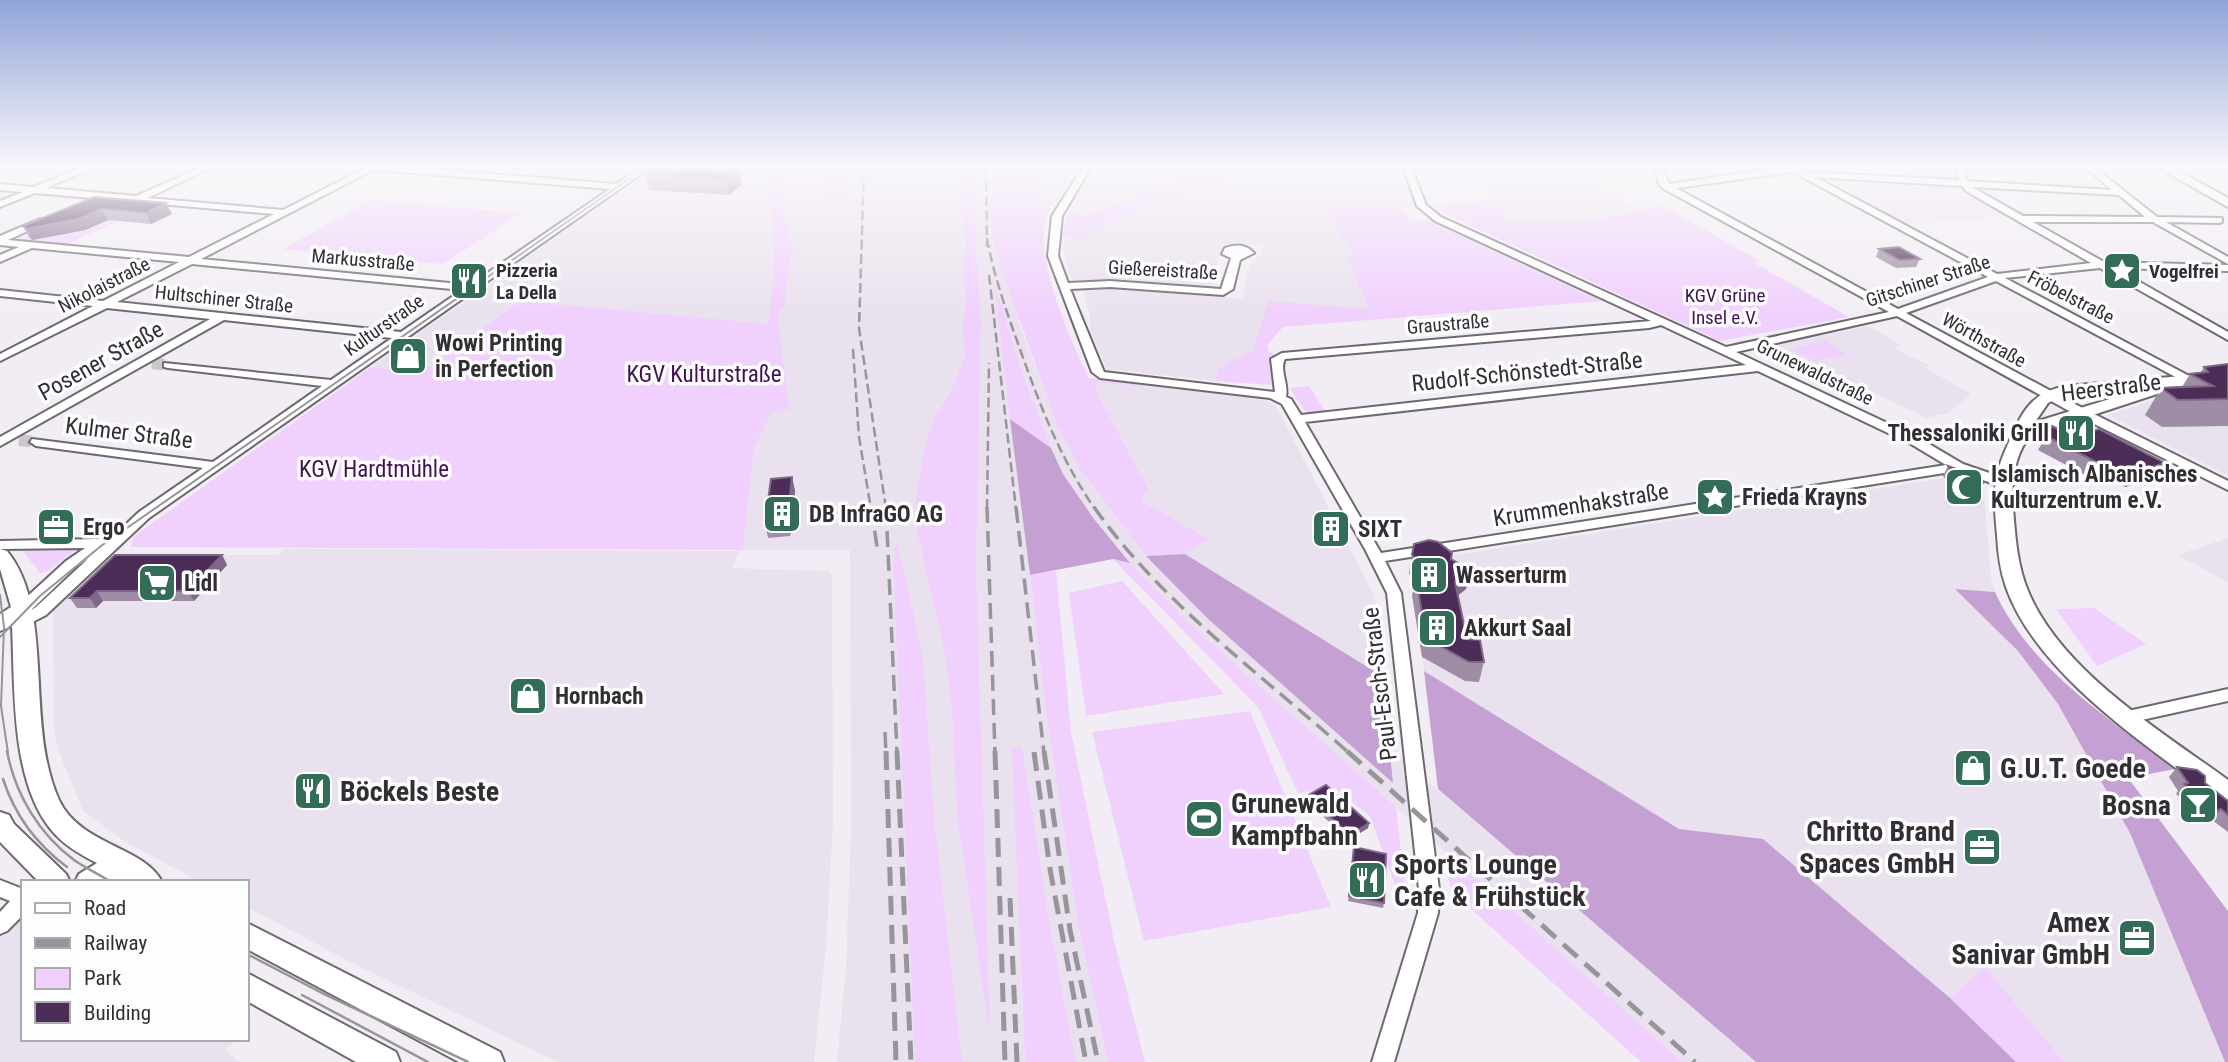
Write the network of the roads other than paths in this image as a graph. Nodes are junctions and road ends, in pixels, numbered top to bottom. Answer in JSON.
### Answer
{"nodes":[{"id":1,"x":274,"y":217,"type":"edge"},
{"id":2,"x":575,"y":217,"type":"edge"},
{"id":3,"x":1058,"y":217,"type":"edge"},
{"id":4,"x":1437,"y":217,"type":"edge"},
{"id":5,"x":1721,"y":217,"type":"edge"},
{"id":6,"x":1882,"y":217,"type":"edge"},
{"id":7,"x":2018,"y":217,"type":"edge"},
{"id":8,"x":2151,"y":217,"type":"edge"},
{"id":9,"x":51,"y":218,"type":"edge"},
{"id":10,"x":2022,"y":219,"type":"junction"},
{"id":11,"x":2155,"y":220,"type":"junction"},
{"id":12,"x":2219,"y":220,"type":"dead end"},
{"id":13,"x":0,"y":241,"type":"edge"},
{"id":14,"x":31,"y":245,"type":"junction"},
{"id":15,"x":1236,"y":257,"type":"dead end"},
{"id":16,"x":0,"y":259,"type":"edge"},
{"id":17,"x":189,"y":261,"type":"junction"},
{"id":18,"x":2228,"y":261,"type":"edge"},
{"id":19,"x":2102,"y":265,"type":"junction"},
{"id":20,"x":2228,"y":268,"type":"edge"},
{"id":21,"x":1994,"y":277,"type":"junction"},
{"id":22,"x":1063,"y":286,"type":"junction"},
{"id":23,"x":472,"y":288,"type":"junction"},
{"id":24,"x":0,"y":293,"type":"edge"},
{"id":25,"x":105,"y":304,"type":"junction"},
{"id":26,"x":1898,"y":313,"type":"junction"},
{"id":27,"x":223,"y":316,"type":"junction"},
{"id":28,"x":1661,"y":322,"type":"junction"},
{"id":29,"x":403,"y":336,"type":"junction"},
{"id":30,"x":2228,"y":337,"type":"edge"},
{"id":31,"x":1725,"y":351,"type":"junction"},
{"id":32,"x":0,"y":358,"type":"edge"},
{"id":33,"x":168,"y":365,"type":"tunnel mouth"},
{"id":34,"x":1760,"y":367,"type":"junction"},
{"id":35,"x":2228,"y":377,"type":"edge"},
{"id":36,"x":2184,"y":379,"type":"junction"},
{"id":37,"x":333,"y":384,"type":"junction"},
{"id":38,"x":2049,"y":395,"type":"junction"},
{"id":39,"x":1280,"y":396,"type":"junction"},
{"id":40,"x":2084,"y":414,"type":"junction"},
{"id":41,"x":1298,"y":419,"type":"junction"},
{"id":42,"x":2021,"y":437,"type":"junction"},
{"id":43,"x":9,"y":440,"type":"edge"},
{"id":44,"x":36,"y":442,"type":"tunnel mouth"},
{"id":45,"x":216,"y":466,"type":"junction"},
{"id":46,"x":1958,"y":467,"type":"junction"},
{"id":47,"x":2001,"y":482,"type":"junction"},
{"id":48,"x":2228,"y":486,"type":"edge"},
{"id":49,"x":0,"y":545,"type":"edge"},
{"id":50,"x":103,"y":547,"type":"junction"},
{"id":51,"x":0,"y":555,"type":"edge"},
{"id":52,"x":1377,"y":558,"type":"junction"},
{"id":53,"x":15,"y":618,"type":"edge"},
{"id":54,"x":0,"y":630,"type":"edge"},
{"id":55,"x":2228,"y":695,"type":"edge"},
{"id":56,"x":2128,"y":717,"type":"junction"},
{"id":57,"x":2228,"y":793,"type":"edge"},
{"id":58,"x":0,"y":822,"type":"edge"},
{"id":59,"x":54,"y":880,"type":"edge"},
{"id":60,"x":91,"y":880,"type":"edge"},
{"id":61,"x":145,"y":880,"type":"edge"},
{"id":62,"x":14,"y":895,"type":"edge"},
{"id":63,"x":0,"y":925,"type":"edge"},
{"id":64,"x":248,"y":936,"type":"edge"},
{"id":65,"x":248,"y":987,"type":"edge"},
{"id":66,"x":385,"y":1062,"type":"edge"},
{"id":67,"x":489,"y":1062,"type":"edge"},
{"id":68,"x":1383,"y":1062,"type":"edge"}],
"edges":[{"from":1,"to":17,"type":"street","name":"Nikolaistraße"},
{"from":2,"to":23,"type":"street","name":"Kulturstraße"},
{"from":3,"to":22,"type":"street"},
{"from":4,"to":28,"type":"street","name":"Grunewaldstraße"},
{"from":5,"to":26,"type":"street","name":"Wörthstraße"},
{"from":6,"to":21,"type":"street","name":"Fröbelstraße"},
{"from":7,"to":10,"type":"street"},
{"from":8,"to":11,"type":"street"},
{"from":9,"to":13,"type":"street"},
{"from":10,"to":11,"type":"street"},
{"from":10,"to":19,"type":"street"},
{"from":11,"to":12,"type":"street"},
{"from":11,"to":18,"type":"street"},
{"from":13,"to":14,"type":"street","name":"Markusstraße"},
{"from":14,"to":16,"type":"street"},
{"from":14,"to":17,"type":"street","name":"Markusstraße"},
{"from":15,"to":22,"type":"street","name":"Gießereistraße"},
{"from":17,"to":23,"type":"street","name":"Markusstraße"},
{"from":17,"to":25,"type":"street","name":"Nikolaistraße"},
{"from":19,"to":20,"type":"street","name":"Gitschiner Straße"},
{"from":19,"to":21,"type":"street","name":"Gitschiner Straße"},
{"from":19,"to":30,"type":"street"},
{"from":21,"to":26,"type":"street","name":"Gitschiner Straße"},
{"from":21,"to":36,"type":"street","name":"Fröbelstraße"},
{"from":22,"to":39,"type":"street"},
{"from":23,"to":29,"type":"street","name":"Kulturstraße"},
{"from":24,"to":25,"type":"street","name":"Hultschiner Straße"},
{"from":25,"to":27,"type":"street","name":"Hultschiner Straße"},
{"from":25,"to":32,"type":"street","name":"Nikolaistraße"},
{"from":26,"to":31,"type":"street","name":"Gitschiner Straße"},
{"from":26,"to":38,"type":"street","name":"Wörthstraße"},
{"from":27,"to":29,"type":"street","name":"Hultschiner Straße"},
{"from":27,"to":43,"type":"street","name":"Posener Straße"},
{"from":28,"to":31,"type":"street","name":"Grunewaldstraße"},
{"from":28,"to":39,"type":"street","name":"Graustraße"},
{"from":29,"to":37,"type":"street","name":"Kulturstraße"},
{"from":31,"to":34,"type":"street","name":"Grunewaldstraße"},
{"from":33,"to":37,"type":"street"},
{"from":34,"to":41,"type":"street","name":"Rudolf-Schönstedt-Straße"},
{"from":34,"to":46,"type":"street","name":"Grunewaldstraße"},
{"from":35,"to":36,"type":"main road","name":"Heerstraße"},
{"from":36,"to":38,"type":"main road","name":"Heerstraße"},
{"from":36,"to":40,"type":"main road","name":"Heerstraße"},
{"from":37,"to":45,"type":"street","name":"Kulturstraße"},
{"from":38,"to":40,"type":"street","name":"Wörthstraße"},
{"from":38,"to":42,"type":"main road","name":"Heerstraße"},
{"from":39,"to":41,"type":"street","name":"Paul-Esch-Straße"},
{"from":40,"to":42,"type":"main road","name":"Heerstraße"},
{"from":40,"to":48,"type":"street","name":"Wörthstraße"},
{"from":41,"to":52,"type":"street","name":"Paul-Esch-Straße"},
{"from":42,"to":47,"type":"main road","name":"Heerstraße"},
{"from":44,"to":45,"type":"street","name":"Kulmer Straße"},
{"from":45,"to":50,"type":"street","name":"Kulturstraße"},
{"from":46,"to":47,"type":"street","name":"Grunewaldstraße"},
{"from":46,"to":52,"type":"street","name":"Krummenhakstraße"},
{"from":47,"to":56,"type":"main road"},
{"from":49,"to":50,"type":"street"},
{"from":50,"to":53,"type":"street","name":"Kulturstraße"},
{"from":51,"to":53,"type":"main road"},
{"from":52,"to":68,"type":"street","name":"Paul-Esch-Straße"},
{"from":53,"to":54,"type":"main road"},
{"from":53,"to":61,"type":"main road"},
{"from":55,"to":56,"type":"street"},
{"from":56,"to":57,"type":"main road"},
{"from":58,"to":59,"type":"main road"},
{"from":60,"to":61,"type":"main road"},
{"from":62,"to":63,"type":"street"},
{"from":64,"to":67,"type":"main road"},
{"from":65,"to":66,"type":"main road"}]}
